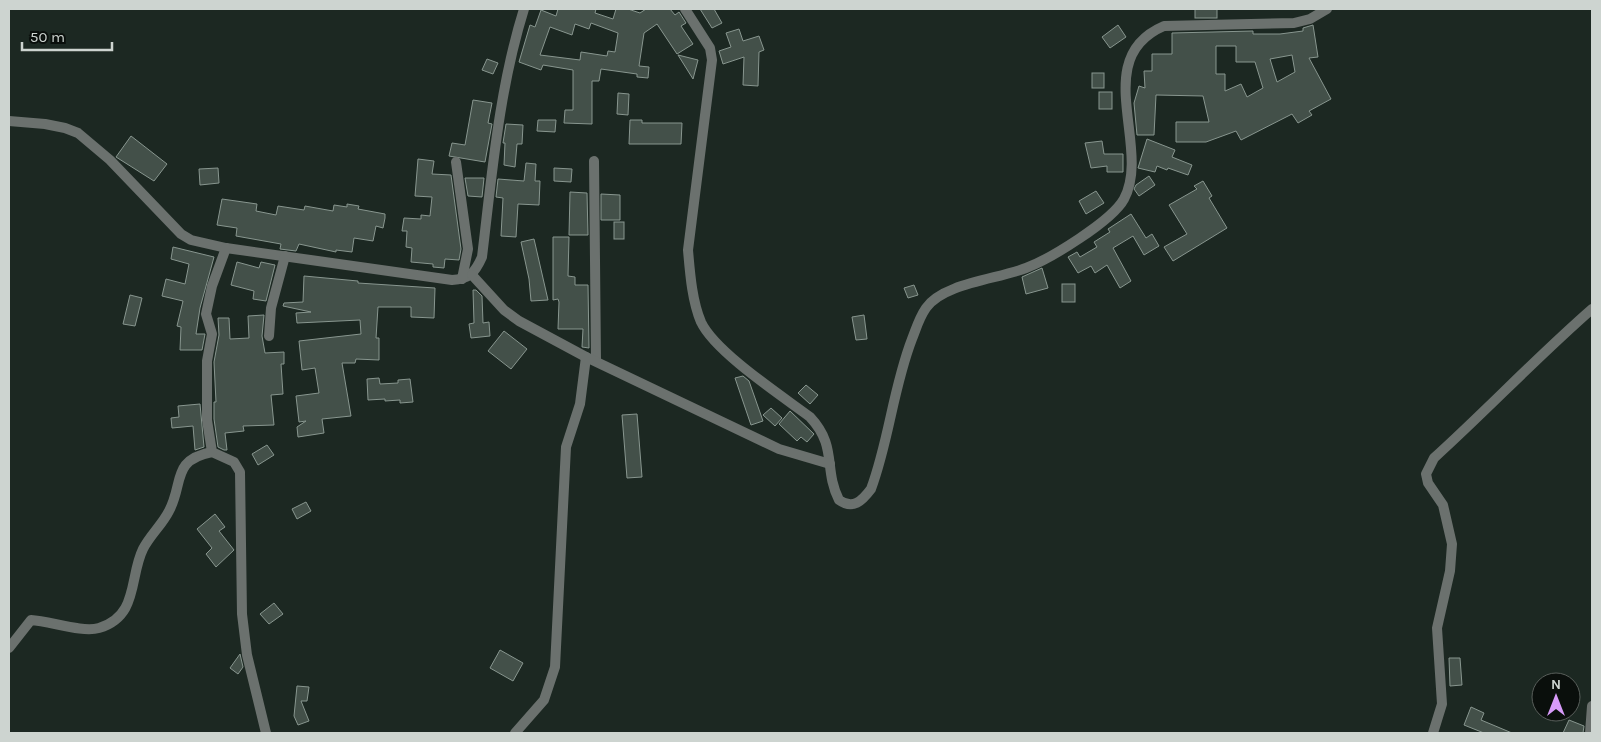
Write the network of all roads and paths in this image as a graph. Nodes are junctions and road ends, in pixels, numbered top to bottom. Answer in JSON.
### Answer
{"nodes":[{"id":1,"x":524,"y":9,"type":"edge"},
{"id":2,"x":685,"y":9,"type":"edge"},
{"id":3,"x":1327,"y":9,"type":"edge"},
{"id":4,"x":9,"y":121,"type":"edge"},
{"id":5,"x":594,"y":161,"type":"dead end"},
{"id":6,"x":456,"y":162,"type":"dead end"},
{"id":7,"x":226,"y":248,"type":"junction"},
{"id":8,"x":285,"y":256,"type":"junction"},
{"id":9,"x":472,"y":275,"type":"junction"},
{"id":10,"x":462,"y":279,"type":"junction"},
{"id":11,"x":1592,"y":309,"type":"edge"},
{"id":12,"x":269,"y":336,"type":"dead end"},
{"id":13,"x":591,"y":359,"type":"junction"},
{"id":14,"x":212,"y":452,"type":"junction"},
{"id":15,"x":830,"y":464,"type":"junction"},
{"id":16,"x":9,"y":648,"type":"edge"},
{"id":17,"x":1592,"y":706,"type":"edge"},
{"id":18,"x":266,"y":733,"type":"edge"},
{"id":19,"x":515,"y":733,"type":"edge"},
{"id":20,"x":1433,"y":733,"type":"edge"},
{"id":21,"x":1590,"y":733,"type":"edge"}],
"edges":[{"from":1,"to":9,"type":"street"},
{"from":2,"to":15,"type":"street"},
{"from":3,"to":15,"type":"street"},
{"from":4,"to":7,"type":"street"},
{"from":5,"to":13,"type":"street"},
{"from":6,"to":10,"type":"street"},
{"from":7,"to":8,"type":"street"},
{"from":7,"to":14,"type":"street"},
{"from":8,"to":10,"type":"street"},
{"from":8,"to":12,"type":"street"},
{"from":9,"to":10,"type":"street"},
{"from":9,"to":13,"type":"street"},
{"from":11,"to":20,"type":"street"},
{"from":13,"to":15,"type":"street"},
{"from":13,"to":19,"type":"street"},
{"from":14,"to":16,"type":"street"},
{"from":14,"to":18,"type":"street"},
{"from":17,"to":21,"type":"street"}]}
